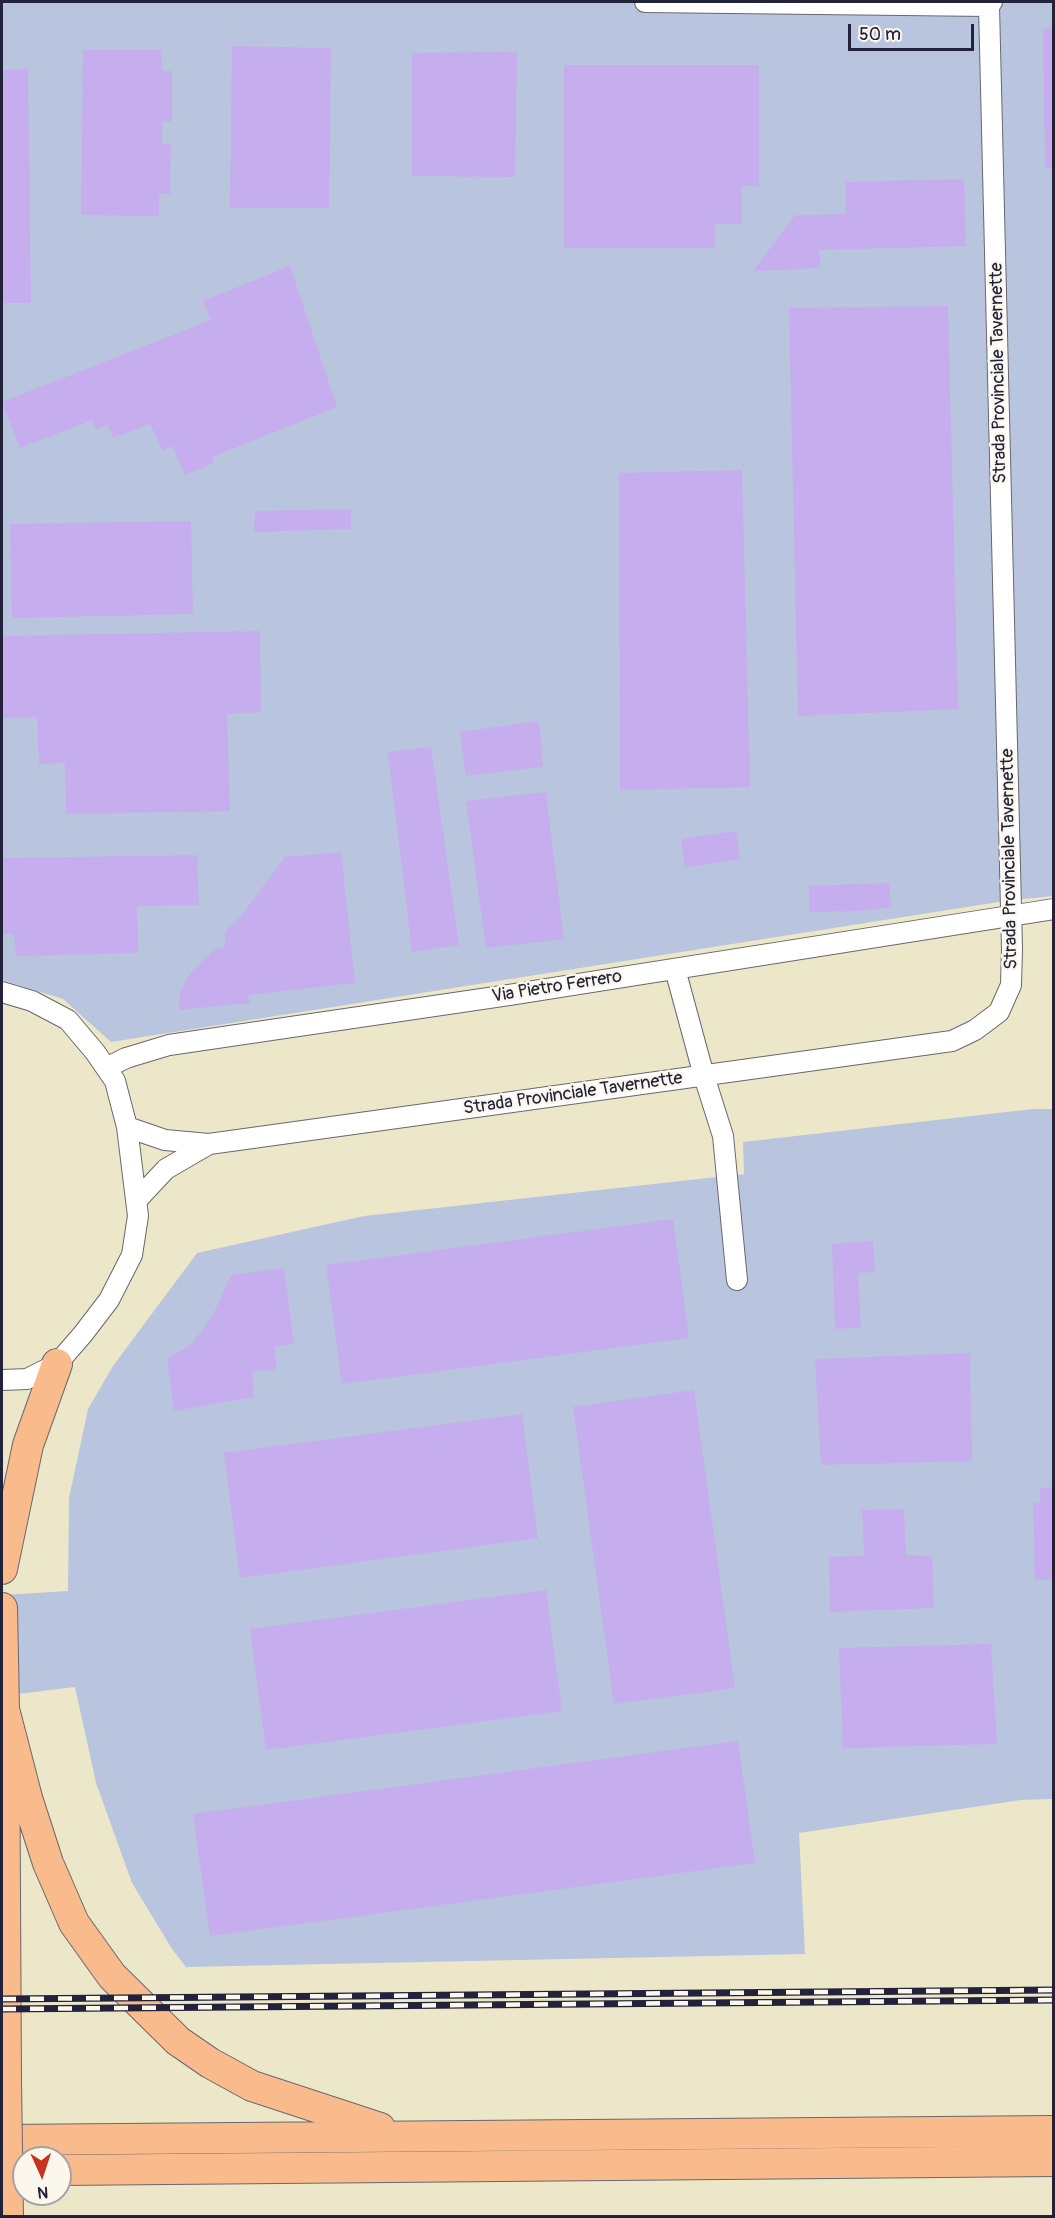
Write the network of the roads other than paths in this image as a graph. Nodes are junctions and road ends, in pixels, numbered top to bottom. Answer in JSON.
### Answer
{"nodes":[{"id":1,"x":645,"y":2,"type":"edge"},
{"id":2,"x":991,"y":4,"type":"edge"},
{"id":3,"x":1053,"y":909,"type":"edge"},
{"id":4,"x":1012,"y":915,"type":"junction"},
{"id":5,"x":675,"y":969,"type":"junction"},
{"id":6,"x":2,"y":992,"type":"edge"},
{"id":7,"x":106,"y":1068,"type":"junction"},
{"id":8,"x":704,"y":1076,"type":"junction"},
{"id":9,"x":127,"y":1127,"type":"junction"},
{"id":10,"x":209,"y":1144,"type":"junction"},
{"id":11,"x":138,"y":1200,"type":"junction"},
{"id":12,"x":737,"y":1280,"type":"dead end"},
{"id":13,"x":57,"y":1364,"type":"junction"},
{"id":14,"x":2,"y":1380,"type":"edge"},
{"id":15,"x":2,"y":1569,"type":"edge"},
{"id":16,"x":2,"y":1608,"type":"edge"},
{"id":17,"x":3,"y":1714,"type":"edge"},
{"id":18,"x":1053,"y":2131,"type":"edge"},
{"id":19,"x":405,"y":2136,"type":"junction"},
{"id":20,"x":2,"y":2140,"type":"edge"},
{"id":21,"x":1053,"y":2161,"type":"edge"},
{"id":22,"x":72,"y":2170,"type":"edge"},
{"id":23,"x":8,"y":2217,"type":"edge"}],
"edges":[{"from":1,"to":2,"type":"street"},
{"from":2,"to":4,"type":"street","name":"Strada Provinciale Tavernette"},
{"from":3,"to":4,"type":"street","name":"Via Pietro Ferrero"},
{"from":4,"to":5,"type":"street","name":"Via Pietro Ferrero"},
{"from":4,"to":8,"type":"street","name":"Strada Provinciale Tavernette"},
{"from":5,"to":7,"type":"street","name":"Via Pietro Ferrero"},
{"from":5,"to":8,"type":"street"},
{"from":6,"to":7,"type":"street"},
{"from":7,"to":9,"type":"street"},
{"from":8,"to":10,"type":"street","name":"Strada Provinciale Tavernette"},
{"from":8,"to":12,"type":"street"},
{"from":9,"to":10,"type":"street","name":"Strada Provinciale Tavernette"},
{"from":9,"to":11,"type":"street"},
{"from":10,"to":11,"type":"street","name":"Strada Provinciale Tavernette"},
{"from":11,"to":13,"type":"street"},
{"from":13,"to":14,"type":"street"},
{"from":13,"to":15,"type":"highway"},
{"from":16,"to":17,"type":"highway"},
{"from":17,"to":19,"type":"highway"},
{"from":17,"to":23,"type":"highway","bridge":true},
{"from":18,"to":19,"type":"highway"},
{"from":19,"to":20,"type":"highway"},
{"from":21,"to":22,"type":"highway"}]}
